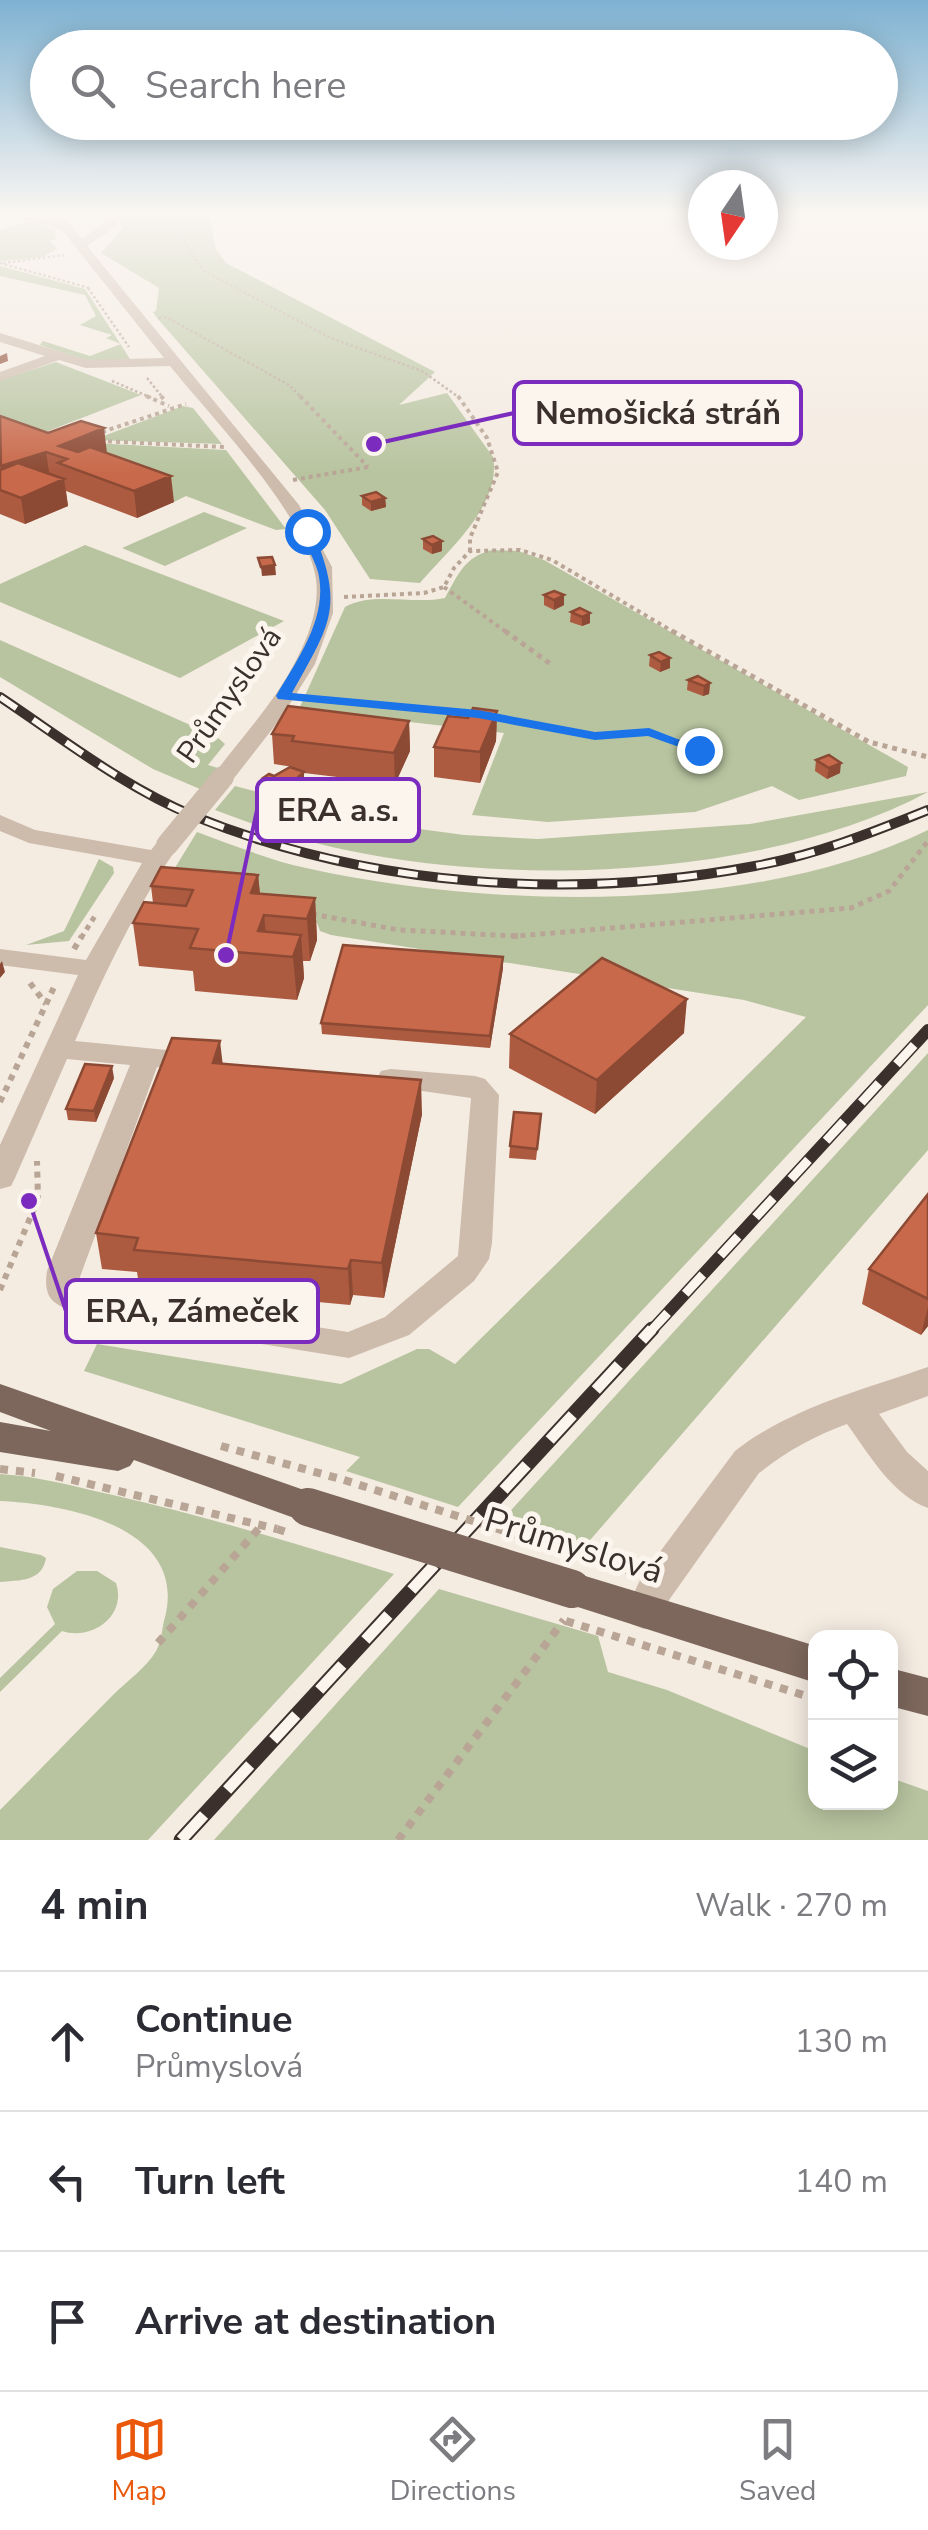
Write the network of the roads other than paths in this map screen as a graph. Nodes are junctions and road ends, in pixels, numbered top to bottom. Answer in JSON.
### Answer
{"nodes":[{"id":1,"x":122,"y":301,"type":"edge"},
{"id":2,"x":0,"y":338,"type":"edge"},
{"id":3,"x":58,"y":356,"type":"junction"},
{"id":4,"x":174,"y":362,"type":"junction"},
{"id":5,"x":0,"y":377,"type":"edge"},
{"id":6,"x":0,"y":822,"type":"edge"},
{"id":7,"x":161,"y":852,"type":"junction"},
{"id":8,"x":9,"y":966,"type":"edge"},
{"id":9,"x":94,"y":969,"type":"junction"},
{"id":10,"x":58,"y":1049,"type":"junction"},
{"id":11,"x":147,"y":1057,"type":"junction"},
{"id":12,"x":222,"y":1064,"type":"edge"},
{"id":13,"x":370,"y":1076,"type":"edge"},
{"id":14,"x":24,"y":1128,"type":"junction"},
{"id":15,"x":0,"y":1178,"type":"edge"},
{"id":16,"x":0,"y":1190,"type":"edge"},
{"id":17,"x":928,"y":1381,"type":"edge"},
{"id":18,"x":0,"y":1398,"type":"edge"},
{"id":19,"x":854,"y":1407,"type":"junction"},
{"id":20,"x":0,"y":1437,"type":"edge"},
{"id":21,"x":928,"y":1492,"type":"edge"},
{"id":22,"x":308,"y":1507,"type":"junction"},
{"id":23,"x":644,"y":1612,"type":"junction"},
{"id":24,"x":808,"y":1663,"type":"edge"},
{"id":25,"x":898,"y":1689,"type":"edge"},
{"id":26,"x":928,"y":1697,"type":"edge"}],
"edges":[{"from":1,"to":4,"type":"street","name":"Průmyslová"},
{"from":2,"to":3,"type":"street"},
{"from":3,"to":4,"type":"street"},
{"from":3,"to":5,"type":"street"},
{"from":4,"to":7,"type":"street","name":"Průmyslová","bridge":true},
{"from":6,"to":7,"type":"street"},
{"from":7,"to":9,"type":"street","name":"Průmyslová"},
{"from":8,"to":9,"type":"street"},
{"from":9,"to":10,"type":"street","name":"Průmyslová"},
{"from":10,"to":11,"type":"street"},
{"from":10,"to":14,"type":"street","name":"Průmyslová"},
{"from":11,"to":12,"type":"street"},
{"from":11,"to":13,"type":"street"},
{"from":14,"to":15,"type":"street","name":"Průmyslová"},
{"from":14,"to":16,"type":"street","name":"Průmyslová"},
{"from":17,"to":19,"type":"street"},
{"from":18,"to":22,"type":"main road","name":"Průmyslová"},
{"from":19,"to":21,"type":"street"},
{"from":19,"to":23,"type":"street"},
{"from":20,"to":22,"type":"main road","name":"Průmyslová"},
{"from":22,"to":23,"type":"main road","name":"Průmyslová","bridge":true},
{"from":23,"to":24,"type":"main road","name":"Průmyslová"},
{"from":25,"to":26,"type":"main road"}]}
